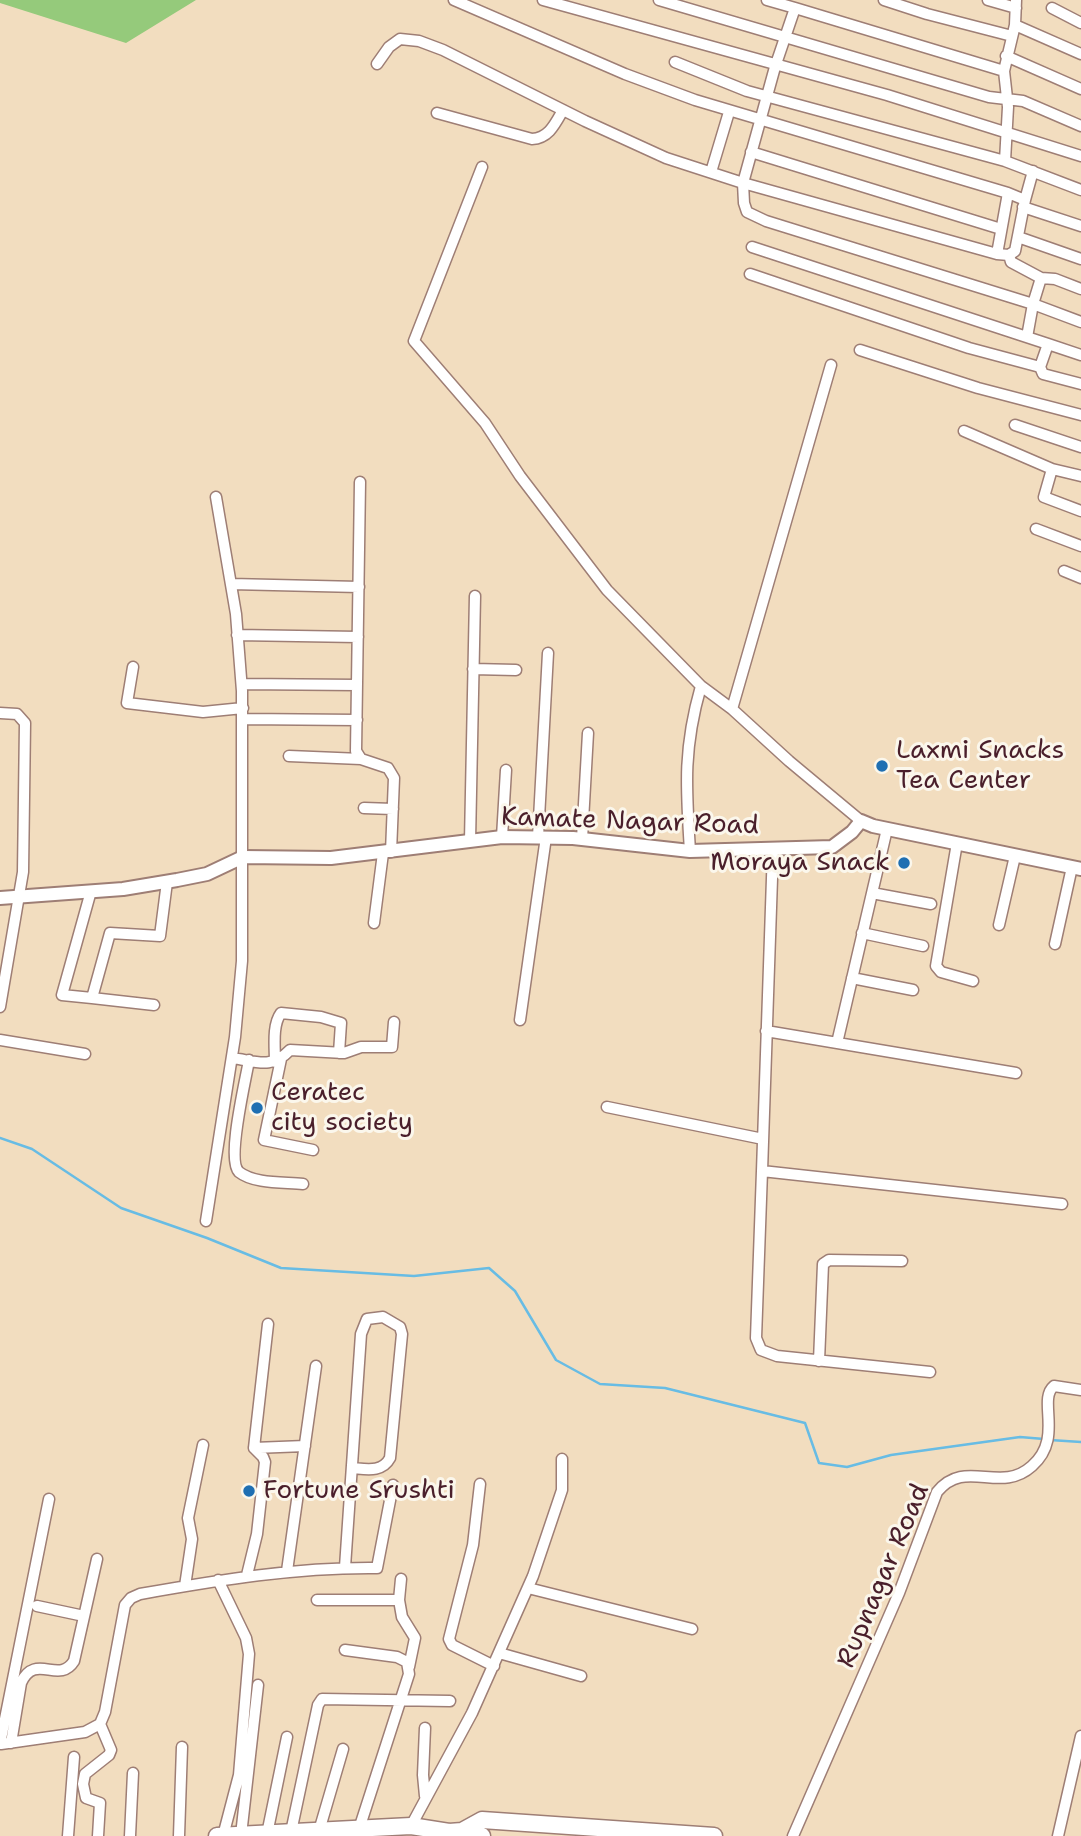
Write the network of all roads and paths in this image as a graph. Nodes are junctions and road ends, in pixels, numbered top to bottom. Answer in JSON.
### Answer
{"nodes":[{"id":1,"x":454,"y":0,"type":"edge"},
{"id":2,"x":544,"y":0,"type":"edge"},
{"id":3,"x":659,"y":0,"type":"edge"},
{"id":4,"x":767,"y":0,"type":"edge"},
{"id":5,"x":884,"y":0,"type":"edge"},
{"id":6,"x":988,"y":0,"type":"edge"},
{"id":7,"x":1016,"y":4,"type":"edge"},
{"id":8,"x":795,"y":8,"type":"junction"},
{"id":9,"x":1052,"y":8,"type":"dead end"},
{"id":10,"x":1081,"y":23,"type":"edge"},
{"id":11,"x":1015,"y":25,"type":"junction"},
{"id":12,"x":1012,"y":36,"type":"junction"},
{"id":13,"x":785,"y":37,"type":"junction"},
{"id":14,"x":1081,"y":54,"type":"edge"},
{"id":15,"x":1006,"y":56,"type":"junction"},
{"id":16,"x":675,"y":62,"type":"dead end"},
{"id":17,"x":776,"y":63,"type":"junction"},
{"id":18,"x":377,"y":64,"type":"dead end"},
{"id":19,"x":1004,"y":71,"type":"junction"},
{"id":20,"x":1081,"y":89,"type":"edge"},
{"id":21,"x":767,"y":95,"type":"junction"},
{"id":22,"x":1006,"y":98,"type":"junction"},
{"id":23,"x":563,"y":110,"type":"junction"},
{"id":24,"x":729,"y":112,"type":"junction"},
{"id":25,"x":437,"y":113,"type":"dead end"},
{"id":26,"x":760,"y":121,"type":"junction"},
{"id":27,"x":1081,"y":126,"type":"edge"},
{"id":28,"x":1008,"y":132,"type":"junction"},
{"id":29,"x":751,"y":152,"type":"junction"},
{"id":30,"x":1081,"y":156,"type":"edge"},
{"id":31,"x":1005,"y":161,"type":"junction"},
{"id":32,"x":482,"y":167,"type":"dead end"},
{"id":33,"x":711,"y":172,"type":"junction"},
{"id":34,"x":1033,"y":172,"type":"junction"},
{"id":35,"x":743,"y":183,"type":"junction"},
{"id":36,"x":1081,"y":190,"type":"edge"},
{"id":37,"x":1008,"y":193,"type":"junction"},
{"id":38,"x":1024,"y":203,"type":"junction"},
{"id":39,"x":1081,"y":226,"type":"edge"},
{"id":40,"x":1001,"y":229,"type":"junction"},
{"id":41,"x":1018,"y":237,"type":"junction"},
{"id":42,"x":752,"y":247,"type":"dead end"},
{"id":43,"x":997,"y":254,"type":"junction"},
{"id":44,"x":1010,"y":255,"type":"junction"},
{"id":45,"x":1081,"y":259,"type":"edge"},
{"id":46,"x":750,"y":274,"type":"dead end"},
{"id":47,"x":1041,"y":278,"type":"junction"},
{"id":48,"x":1081,"y":289,"type":"edge"},
{"id":49,"x":1033,"y":304,"type":"junction"},
{"id":50,"x":1081,"y":322,"type":"edge"},
{"id":51,"x":1027,"y":337,"type":"junction"},
{"id":52,"x":1048,"y":344,"type":"junction"},
{"id":53,"x":860,"y":350,"type":"dead end"},
{"id":54,"x":1081,"y":355,"type":"edge"},
{"id":55,"x":831,"y":365,"type":"dead end"},
{"id":56,"x":1041,"y":367,"type":"junction"},
{"id":57,"x":1081,"y":384,"type":"edge"},
{"id":58,"x":1081,"y":415,"type":"edge"},
{"id":59,"x":1015,"y":425,"type":"dead end"},
{"id":60,"x":964,"y":431,"type":"dead end"},
{"id":61,"x":1081,"y":447,"type":"edge"},
{"id":62,"x":1052,"y":469,"type":"junction"},
{"id":63,"x":1081,"y":476,"type":"edge"},
{"id":64,"x":360,"y":482,"type":"dead end"},
{"id":65,"x":216,"y":497,"type":"dead end"},
{"id":66,"x":1081,"y":511,"type":"edge"},
{"id":67,"x":1035,"y":528,"type":"dead end"},
{"id":68,"x":1081,"y":546,"type":"edge"},
{"id":69,"x":1064,"y":571,"type":"dead end"},
{"id":70,"x":1081,"y":578,"type":"edge"},
{"id":71,"x":231,"y":584,"type":"junction"},
{"id":72,"x":359,"y":587,"type":"junction"},
{"id":73,"x":475,"y":596,"type":"dead end"},
{"id":74,"x":237,"y":635,"type":"junction"},
{"id":75,"x":358,"y":637,"type":"junction"},
{"id":76,"x":548,"y":653,"type":"dead end"},
{"id":77,"x":133,"y":667,"type":"dead end"},
{"id":78,"x":473,"y":669,"type":"junction"},
{"id":79,"x":516,"y":670,"type":"dead end"},
{"id":80,"x":242,"y":684,"type":"junction"},
{"id":81,"x":357,"y":685,"type":"junction"},
{"id":82,"x":701,"y":686,"type":"junction"},
{"id":83,"x":243,"y":708,"type":"junction"},
{"id":84,"x":732,"y":709,"type":"junction"},
{"id":85,"x":0,"y":713,"type":"edge"},
{"id":86,"x":243,"y":719,"type":"junction"},
{"id":87,"x":357,"y":720,"type":"junction"},
{"id":88,"x":588,"y":733,"type":"dead end"},
{"id":89,"x":289,"y":756,"type":"dead end"},
{"id":90,"x":361,"y":759,"type":"junction"},
{"id":91,"x":506,"y":770,"type":"dead end"},
{"id":92,"x":364,"y":808,"type":"dead end"},
{"id":93,"x":393,"y":809,"type":"junction"},
{"id":94,"x":860,"y":821,"type":"junction"},
{"id":95,"x":887,"y":829,"type":"junction"},
{"id":96,"x":502,"y":837,"type":"junction"},
{"id":97,"x":542,"y":837,"type":"junction"},
{"id":98,"x":582,"y":839,"type":"junction"},
{"id":99,"x":470,"y":841,"type":"junction"},
{"id":100,"x":957,"y":843,"type":"junction"},
{"id":101,"x":773,"y":849,"type":"junction"},
{"id":102,"x":690,"y":851,"type":"junction"},
{"id":103,"x":387,"y":852,"type":"junction"},
{"id":104,"x":1015,"y":856,"type":"junction"},
{"id":105,"x":243,"y":858,"type":"junction"},
{"id":106,"x":1077,"y":868,"type":"edge"},
{"id":107,"x":167,"y":882,"type":"junction"},
{"id":108,"x":92,"y":891,"type":"junction"},
{"id":109,"x":872,"y":892,"type":"junction"},
{"id":110,"x":20,"y":896,"type":"junction"},
{"id":111,"x":0,"y":898,"type":"edge"},
{"id":112,"x":931,"y":904,"type":"dead end"},
{"id":113,"x":374,"y":923,"type":"dead end"},
{"id":114,"x":999,"y":925,"type":"dead end"},
{"id":115,"x":862,"y":933,"type":"junction"},
{"id":116,"x":1055,"y":944,"type":"dead end"},
{"id":117,"x":923,"y":946,"type":"dead end"},
{"id":118,"x":852,"y":978,"type":"junction"},
{"id":119,"x":973,"y":981,"type":"dead end"},
{"id":120,"x":913,"y":990,"type":"dead end"},
{"id":121,"x":92,"y":998,"type":"junction"},
{"id":122,"x":155,"y":1005,"type":"dead end"},
{"id":123,"x":0,"y":1007,"type":"edge"},
{"id":124,"x":520,"y":1020,"type":"dead end"},
{"id":125,"x":394,"y":1022,"type":"dead end"},
{"id":126,"x":766,"y":1031,"type":"junction"},
{"id":127,"x":0,"y":1040,"type":"edge"},
{"id":128,"x":837,"y":1043,"type":"junction"},
{"id":129,"x":339,"y":1053,"type":"junction"},
{"id":130,"x":85,"y":1054,"type":"dead end"},
{"id":131,"x":232,"y":1058,"type":"junction"},
{"id":132,"x":249,"y":1060,"type":"junction"},
{"id":133,"x":278,"y":1060,"type":"junction"},
{"id":134,"x":1016,"y":1073,"type":"dead end"},
{"id":135,"x":607,"y":1107,"type":"dead end"},
{"id":136,"x":764,"y":1139,"type":"junction"},
{"id":137,"x":313,"y":1150,"type":"dead end"},
{"id":138,"x":762,"y":1171,"type":"junction"},
{"id":139,"x":303,"y":1184,"type":"dead end"},
{"id":140,"x":1062,"y":1204,"type":"dead end"},
{"id":141,"x":206,"y":1221,"type":"dead end"},
{"id":142,"x":902,"y":1261,"type":"dead end"},
{"id":143,"x":268,"y":1324,"type":"dead end"},
{"id":144,"x":819,"y":1361,"type":"junction"},
{"id":145,"x":316,"y":1366,"type":"dead end"},
{"id":146,"x":930,"y":1372,"type":"dead end"},
{"id":147,"x":1081,"y":1390,"type":"edge"},
{"id":148,"x":203,"y":1445,"type":"dead end"},
{"id":149,"x":305,"y":1446,"type":"junction"},
{"id":150,"x":254,"y":1448,"type":"junction"},
{"id":151,"x":562,"y":1459,"type":"dead end"},
{"id":152,"x":352,"y":1468,"type":"junction"},
{"id":153,"x":480,"y":1484,"type":"dead end"},
{"id":154,"x":393,"y":1485,"type":"dead end"},
{"id":155,"x":49,"y":1499,"type":"dead end"},
{"id":156,"x":97,"y":1559,"type":"dead end"},
{"id":157,"x":345,"y":1567,"type":"junction"},
{"id":158,"x":287,"y":1571,"type":"junction"},
{"id":159,"x":247,"y":1575,"type":"junction"},
{"id":160,"x":401,"y":1579,"type":"dead end"},
{"id":161,"x":218,"y":1580,"type":"junction"},
{"id":162,"x":186,"y":1586,"type":"junction"},
{"id":163,"x":528,"y":1588,"type":"junction"},
{"id":164,"x":317,"y":1600,"type":"dead end"},
{"id":165,"x":399,"y":1600,"type":"junction"},
{"id":166,"x":37,"y":1606,"type":"dead end"},
{"id":167,"x":84,"y":1616,"type":"junction"},
{"id":168,"x":691,"y":1629,"type":"dead end"},
{"id":169,"x":345,"y":1650,"type":"dead end"},
{"id":170,"x":499,"y":1653,"type":"junction"},
{"id":171,"x":494,"y":1666,"type":"junction"},
{"id":172,"x":409,"y":1668,"type":"junction"},
{"id":173,"x":581,"y":1676,"type":"dead end"},
{"id":174,"x":258,"y":1685,"type":"dead end"},
{"id":175,"x":450,"y":1700,"type":"dead end"},
{"id":176,"x":400,"y":1701,"type":"junction"},
{"id":177,"x":100,"y":1724,"type":"junction"},
{"id":178,"x":425,"y":1728,"type":"dead end"},
{"id":179,"x":1081,"y":1735,"type":"edge"},
{"id":180,"x":287,"y":1737,"type":"dead end"},
{"id":181,"x":4,"y":1744,"type":"edge"},
{"id":182,"x":182,"y":1746,"type":"dead end"},
{"id":183,"x":343,"y":1749,"type":"dead end"},
{"id":184,"x":74,"y":1756,"type":"dead end"},
{"id":185,"x":133,"y":1773,"type":"dead end"},
{"id":186,"x":425,"y":1797,"type":"junction"},
{"id":187,"x":401,"y":1829,"type":"edge"},
{"id":188,"x":319,"y":1831,"type":"junction"},
{"id":189,"x":462,"y":1831,"type":"junction"},
{"id":190,"x":291,"y":1832,"type":"junction"},
{"id":191,"x":348,"y":1832,"type":"edge"},
{"id":192,"x":267,"y":1834,"type":"junction"},
{"id":193,"x":241,"y":1835,"type":"edge"},
{"id":194,"x":68,"y":1836,"type":"edge"},
{"id":195,"x":98,"y":1836,"type":"edge"},
{"id":196,"x":130,"y":1836,"type":"edge"},
{"id":197,"x":179,"y":1836,"type":"edge"},
{"id":198,"x":217,"y":1836,"type":"edge"},
{"id":199,"x":223,"y":1836,"type":"edge"},
{"id":200,"x":482,"y":1836,"type":"edge"},
{"id":201,"x":714,"y":1836,"type":"edge"},
{"id":202,"x":793,"y":1836,"type":"edge"},
{"id":203,"x":1058,"y":1836,"type":"edge"}],
"edges":[{"from":1,"to":24,"type":"street"},
{"from":2,"to":17,"type":"street"},
{"from":3,"to":13,"type":"street"},
{"from":4,"to":8,"type":"street"},
{"from":5,"to":12,"type":"street"},
{"from":6,"to":7,"type":"street"},
{"from":7,"to":11,"type":"street"},
{"from":8,"to":13,"type":"street"},
{"from":8,"to":19,"type":"street"},
{"from":9,"to":10,"type":"street"},
{"from":11,"to":12,"type":"street"},
{"from":11,"to":14,"type":"street"},
{"from":12,"to":15,"type":"street"},
{"from":13,"to":17,"type":"street"},
{"from":13,"to":22,"type":"street"},
{"from":15,"to":19,"type":"street"},
{"from":15,"to":20,"type":"street"},
{"from":16,"to":21,"type":"street"},
{"from":17,"to":21,"type":"street"},
{"from":17,"to":28,"type":"street"},
{"from":18,"to":23,"type":"street"},
{"from":19,"to":22,"type":"street"},
{"from":21,"to":26,"type":"street"},
{"from":21,"to":31,"type":"street"},
{"from":22,"to":27,"type":"street"},
{"from":22,"to":28,"type":"street"},
{"from":23,"to":25,"type":"street"},
{"from":23,"to":33,"type":"street"},
{"from":24,"to":26,"type":"street"},
{"from":24,"to":33,"type":"street"},
{"from":26,"to":29,"type":"street"},
{"from":26,"to":37,"type":"street"},
{"from":28,"to":30,"type":"street"},
{"from":28,"to":31,"type":"street"},
{"from":29,"to":35,"type":"street"},
{"from":29,"to":40,"type":"street"},
{"from":31,"to":34,"type":"street"},
{"from":32,"to":82,"type":"street"},
{"from":33,"to":35,"type":"street"},
{"from":34,"to":36,"type":"street"},
{"from":34,"to":38,"type":"street"},
{"from":35,"to":43,"type":"street"},
{"from":35,"to":49,"type":"street"},
{"from":37,"to":38,"type":"street"},
{"from":37,"to":40,"type":"street"},
{"from":38,"to":39,"type":"street"},
{"from":38,"to":41,"type":"street"},
{"from":40,"to":43,"type":"street"},
{"from":41,"to":44,"type":"street"},
{"from":41,"to":45,"type":"street"},
{"from":42,"to":51,"type":"street"},
{"from":43,"to":44,"type":"street"},
{"from":44,"to":47,"type":"street"},
{"from":46,"to":56,"type":"street"},
{"from":47,"to":48,"type":"street"},
{"from":47,"to":49,"type":"street"},
{"from":49,"to":50,"type":"street"},
{"from":49,"to":51,"type":"street"},
{"from":51,"to":52,"type":"street"},
{"from":52,"to":54,"type":"street"},
{"from":52,"to":56,"type":"street"},
{"from":53,"to":58,"type":"street"},
{"from":55,"to":84,"type":"street"},
{"from":56,"to":57,"type":"street"},
{"from":59,"to":61,"type":"street"},
{"from":60,"to":62,"type":"street"},
{"from":62,"to":63,"type":"street"},
{"from":62,"to":66,"type":"street"},
{"from":64,"to":72,"type":"street"},
{"from":65,"to":71,"type":"street"},
{"from":67,"to":68,"type":"street"},
{"from":69,"to":70,"type":"street"},
{"from":71,"to":72,"type":"street"},
{"from":71,"to":74,"type":"street"},
{"from":72,"to":75,"type":"street"},
{"from":73,"to":78,"type":"street"},
{"from":74,"to":75,"type":"street"},
{"from":74,"to":80,"type":"street"},
{"from":75,"to":81,"type":"street"},
{"from":76,"to":97,"type":"street"},
{"from":77,"to":83,"type":"street"},
{"from":78,"to":79,"type":"street"},
{"from":78,"to":99,"type":"street"},
{"from":80,"to":81,"type":"street"},
{"from":80,"to":83,"type":"street"},
{"from":81,"to":87,"type":"street"},
{"from":82,"to":84,"type":"street"},
{"from":82,"to":102,"type":"street"},
{"from":83,"to":86,"type":"street"},
{"from":84,"to":94,"type":"street"},
{"from":85,"to":110,"type":"street"},
{"from":86,"to":87,"type":"street"},
{"from":86,"to":105,"type":"street"},
{"from":87,"to":90,"type":"street"},
{"from":88,"to":98,"type":"street"},
{"from":89,"to":90,"type":"street"},
{"from":90,"to":93,"type":"street"},
{"from":91,"to":96,"type":"street"},
{"from":92,"to":93,"type":"street"},
{"from":93,"to":103,"type":"street"},
{"from":94,"to":95,"type":"street"},
{"from":94,"to":101,"type":"street","name":"Kamate Nagar Road"},
{"from":95,"to":100,"type":"street"},
{"from":95,"to":109,"type":"street"},
{"from":96,"to":97,"type":"street","name":"Kamate Nagar Road"},
{"from":96,"to":99,"type":"street","name":"Kamate Nagar Road"},
{"from":97,"to":98,"type":"street","name":"Kamate Nagar Road"},
{"from":97,"to":124,"type":"street"},
{"from":98,"to":102,"type":"street","name":"Kamate Nagar Road"},
{"from":99,"to":103,"type":"street","name":"Kamate Nagar Road"},
{"from":100,"to":104,"type":"street"},
{"from":100,"to":119,"type":"street"},
{"from":101,"to":102,"type":"street","name":"Kamate Nagar Road"},
{"from":101,"to":126,"type":"street"},
{"from":103,"to":105,"type":"street","name":"Kamate Nagar Road"},
{"from":103,"to":113,"type":"street"},
{"from":104,"to":106,"type":"street"},
{"from":104,"to":114,"type":"street"},
{"from":105,"to":107,"type":"street","name":"Kamate Nagar Road"},
{"from":105,"to":131,"type":"street"},
{"from":106,"to":116,"type":"street"},
{"from":107,"to":108,"type":"street","name":"Kamate Nagar Road"},
{"from":107,"to":121,"type":"street"},
{"from":108,"to":110,"type":"street","name":"Kamate Nagar Road"},
{"from":108,"to":121,"type":"street"},
{"from":109,"to":112,"type":"street"},
{"from":109,"to":115,"type":"street"},
{"from":110,"to":111,"type":"street","name":"Kamate Nagar Road"},
{"from":110,"to":123,"type":"street"},
{"from":115,"to":117,"type":"street"},
{"from":115,"to":118,"type":"street"},
{"from":118,"to":120,"type":"street"},
{"from":118,"to":128,"type":"street"},
{"from":121,"to":122,"type":"street"},
{"from":125,"to":129,"type":"street"},
{"from":126,"to":128,"type":"street"},
{"from":126,"to":136,"type":"street"},
{"from":127,"to":130,"type":"street"},
{"from":128,"to":134,"type":"street"},
{"from":129,"to":133,"type":"street"},
{"from":129,"to":133,"type":"street"},
{"from":131,"to":132,"type":"street"},
{"from":131,"to":141,"type":"street"},
{"from":132,"to":133,"type":"street"},
{"from":132,"to":139,"type":"street"},
{"from":133,"to":137,"type":"street"},
{"from":135,"to":136,"type":"street"},
{"from":136,"to":138,"type":"street"},
{"from":138,"to":140,"type":"street"},
{"from":138,"to":144,"type":"street"},
{"from":142,"to":144,"type":"street"},
{"from":143,"to":150,"type":"street"},
{"from":144,"to":146,"type":"street"},
{"from":145,"to":149,"type":"street"},
{"from":147,"to":202,"type":"street","name":"Rupnagar Road"},
{"from":148,"to":162,"type":"street"},
{"from":149,"to":150,"type":"street"},
{"from":149,"to":158,"type":"street"},
{"from":150,"to":159,"type":"street"},
{"from":151,"to":163,"type":"street"},
{"from":152,"to":152,"type":"street"},
{"from":152,"to":157,"type":"street"},
{"from":153,"to":171,"type":"street"},
{"from":154,"to":157,"type":"street"},
{"from":155,"to":181,"type":"street"},
{"from":156,"to":167,"type":"street"},
{"from":157,"to":158,"type":"street"},
{"from":158,"to":159,"type":"street"},
{"from":159,"to":161,"type":"street"},
{"from":160,"to":165,"type":"street"},
{"from":161,"to":162,"type":"street"},
{"from":161,"to":199,"type":"street"},
{"from":162,"to":177,"type":"street"},
{"from":163,"to":168,"type":"street"},
{"from":163,"to":170,"type":"street"},
{"from":164,"to":165,"type":"street"},
{"from":165,"to":172,"type":"street"},
{"from":166,"to":167,"type":"street"},
{"from":167,"to":181,"type":"street"},
{"from":169,"to":172,"type":"street"},
{"from":170,"to":171,"type":"street"},
{"from":170,"to":173,"type":"street"},
{"from":171,"to":186,"type":"street"},
{"from":172,"to":176,"type":"street"},
{"from":174,"to":193,"type":"street"},
{"from":175,"to":176,"type":"street"},
{"from":176,"to":190,"type":"street"},
{"from":176,"to":191,"type":"street"},
{"from":177,"to":181,"type":"street"},
{"from":177,"to":195,"type":"street"},
{"from":178,"to":186,"type":"street"},
{"from":179,"to":203,"type":"street"},
{"from":180,"to":192,"type":"street"},
{"from":182,"to":197,"type":"street"},
{"from":183,"to":188,"type":"street"},
{"from":184,"to":194,"type":"street"},
{"from":185,"to":196,"type":"street"},
{"from":186,"to":187,"type":"street"},
{"from":187,"to":189,"type":"main road"},
{"from":187,"to":191,"type":"main road"},
{"from":188,"to":190,"type":"main road"},
{"from":188,"to":191,"type":"main road"},
{"from":189,"to":200,"type":"main road"},
{"from":189,"to":201,"type":"main road"},
{"from":190,"to":192,"type":"main road"},
{"from":192,"to":193,"type":"main road"},
{"from":193,"to":199,"type":"main road"},
{"from":198,"to":199,"type":"main road"}]}
